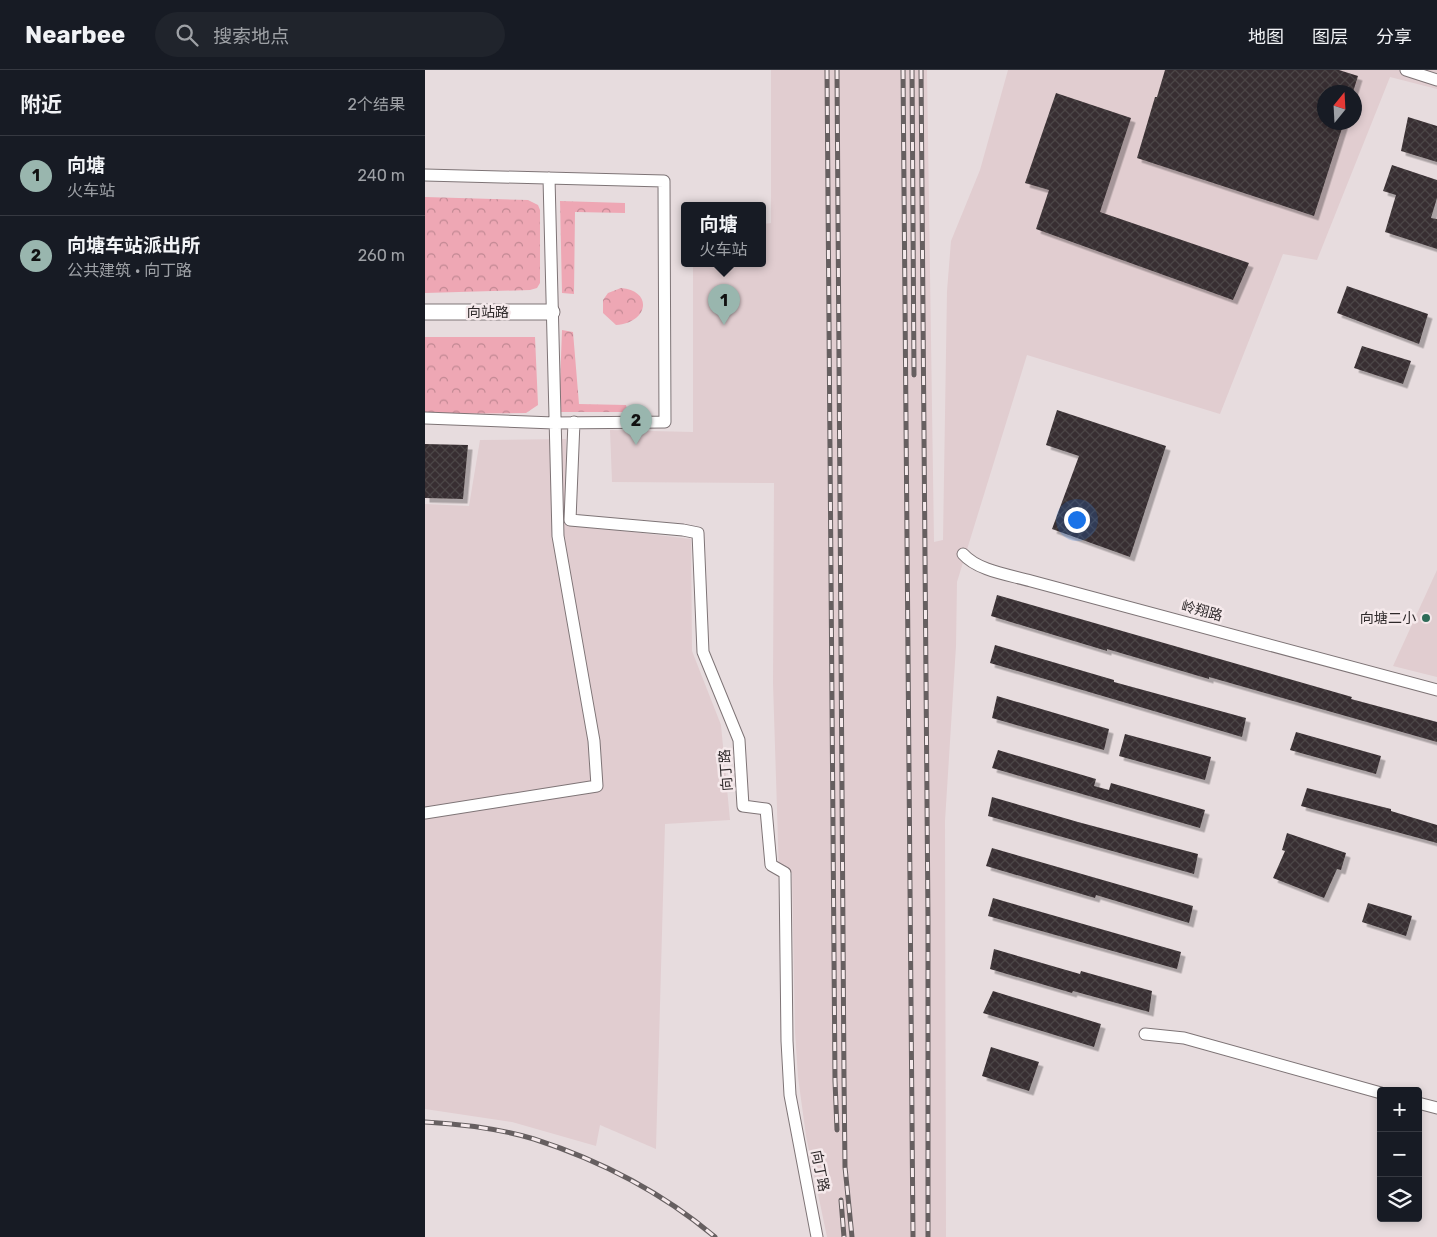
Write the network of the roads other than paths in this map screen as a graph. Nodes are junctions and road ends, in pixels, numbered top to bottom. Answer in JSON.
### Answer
{"nodes":[{"id":1,"x":1406,"y":70,"type":"edge"},
{"id":2,"x":1437,"y":80,"type":"edge"},
{"id":3,"x":425,"y":175,"type":"edge"},
{"id":4,"x":549,"y":178,"type":"junction"},
{"id":5,"x":425,"y":312,"type":"edge"},
{"id":6,"x":552,"y":312,"type":"junction"},
{"id":7,"x":425,"y":418,"type":"edge"},
{"id":8,"x":574,"y":422,"type":"junction"},
{"id":9,"x":554,"y":423,"type":"junction"},
{"id":10,"x":963,"y":554,"type":"dead end"},
{"id":11,"x":1437,"y":690,"type":"edge"},
{"id":12,"x":425,"y":813,"type":"edge"},
{"id":13,"x":1145,"y":1034,"type":"dead end"},
{"id":14,"x":1377,"y":1092,"type":"edge"},
{"id":15,"x":1422,"y":1104,"type":"edge"},
{"id":16,"x":1437,"y":1108,"type":"edge"},
{"id":17,"x":817,"y":1237,"type":"edge"}],
"edges":[{"from":1,"to":2,"type":"street"},
{"from":3,"to":4,"type":"street"},
{"from":4,"to":6,"type":"street"},
{"from":4,"to":8,"type":"street"},
{"from":5,"to":6,"type":"street","name":"向站路"},
{"from":6,"to":9,"type":"street"},
{"from":7,"to":9,"type":"street"},
{"from":8,"to":9,"type":"street"},
{"from":8,"to":17,"type":"street","name":"向丁路"},
{"from":9,"to":12,"type":"street"},
{"from":10,"to":11,"type":"street","name":"岭翔路"},
{"from":13,"to":14,"type":"street"},
{"from":15,"to":16,"type":"street"}]}
